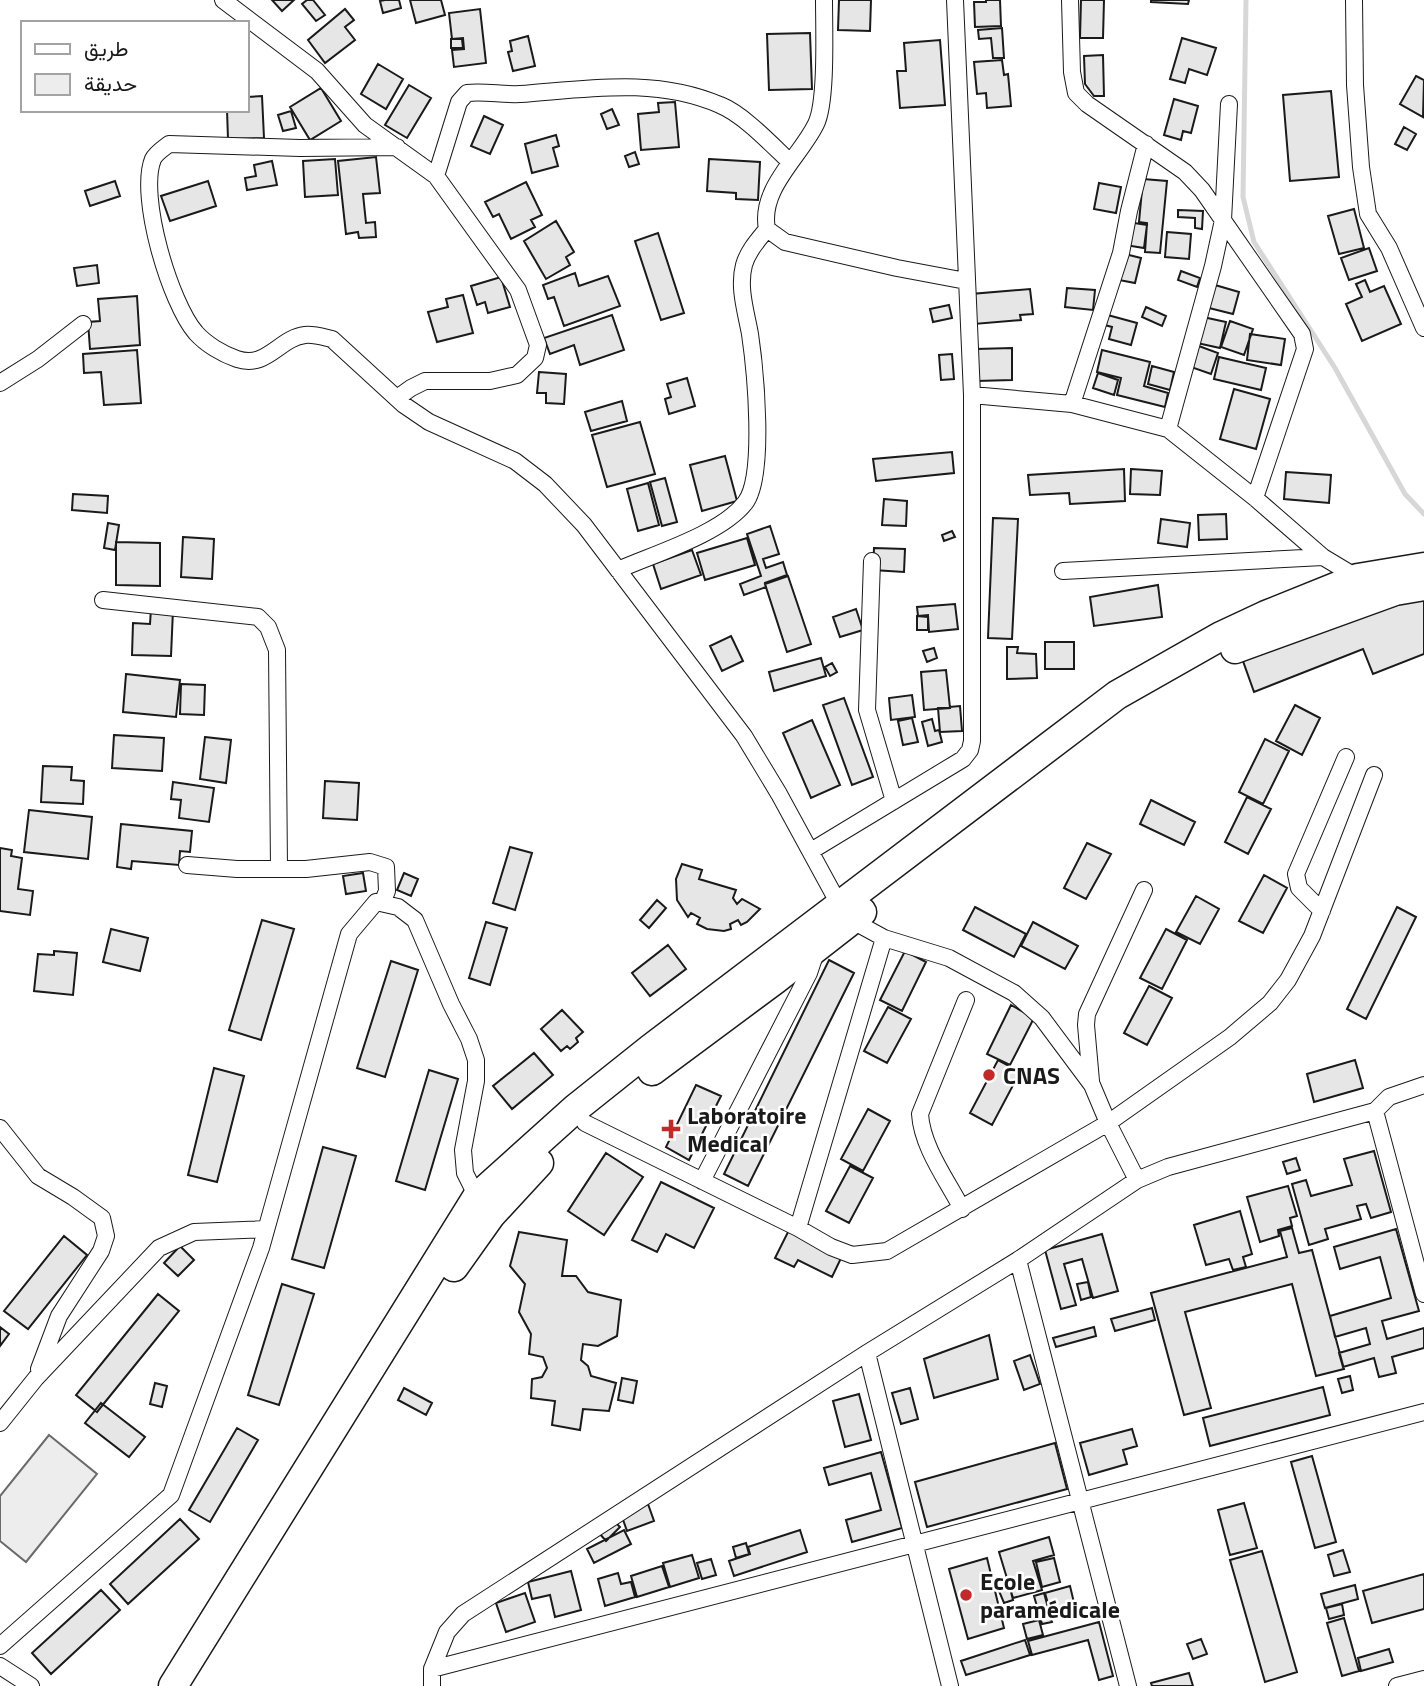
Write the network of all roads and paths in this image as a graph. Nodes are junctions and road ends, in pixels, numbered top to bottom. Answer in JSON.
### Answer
{"nodes":[{"id":1,"x":223,"y":0,"type":"edge"},
{"id":2,"x":824,"y":0,"type":"edge"},
{"id":3,"x":955,"y":0,"type":"edge"},
{"id":4,"x":1070,"y":0,"type":"edge"},
{"id":5,"x":1354,"y":0,"type":"edge"},
{"id":6,"x":1229,"y":104,"type":"dead end"},
{"id":7,"x":1146,"y":144,"type":"junction"},
{"id":8,"x":397,"y":147,"type":"junction"},
{"id":9,"x":790,"y":162,"type":"junction"},
{"id":10,"x":436,"y":176,"type":"junction"},
{"id":11,"x":1223,"y":220,"type":"junction"},
{"id":12,"x":767,"y":229,"type":"junction"},
{"id":13,"x":966,"y":281,"type":"junction"},
{"id":14,"x":83,"y":324,"type":"dead end"},
{"id":15,"x":1424,"y":328,"type":"edge"},
{"id":16,"x":0,"y":383,"type":"edge"},
{"id":17,"x":972,"y":395,"type":"junction"},
{"id":18,"x":397,"y":398,"type":"junction"},
{"id":19,"x":1072,"y":404,"type":"junction"},
{"id":20,"x":1168,"y":429,"type":"junction"},
{"id":21,"x":1255,"y":498,"type":"junction"},
{"id":22,"x":1323,"y":557,"type":"junction"},
{"id":23,"x":872,"y":561,"type":"dead end"},
{"id":24,"x":1424,"y":566,"type":"edge"},
{"id":25,"x":618,"y":570,"type":"junction"},
{"id":26,"x":1063,"y":571,"type":"dead end"},
{"id":27,"x":1358,"y":578,"type":"junction"},
{"id":28,"x":1424,"y":586,"type":"edge"},
{"id":29,"x":103,"y":600,"type":"dead end"},
{"id":30,"x":1346,"y":757,"type":"dead end"},
{"id":31,"x":1374,"y":775,"type":"dead end"},
{"id":32,"x":894,"y":801,"type":"junction"},
{"id":33,"x":811,"y":851,"type":"junction"},
{"id":34,"x":187,"y":865,"type":"dead end"},
{"id":35,"x":279,"y":868,"type":"junction"},
{"id":36,"x":1144,"y":890,"type":"dead end"},
{"id":37,"x":376,"y":902,"type":"junction"},
{"id":38,"x":1322,"y":911,"type":"junction"},
{"id":39,"x":846,"y":913,"type":"junction"},
{"id":40,"x":884,"y":938,"type":"junction"},
{"id":41,"x":818,"y":947,"type":"junction"},
{"id":42,"x":966,"y":1000,"type":"dead end"},
{"id":43,"x":1092,"y":1085,"type":"junction"},
{"id":44,"x":1424,"y":1085,"type":"edge"},
{"id":45,"x":1375,"y":1111,"type":"junction"},
{"id":46,"x":585,"y":1123,"type":"junction"},
{"id":47,"x":1108,"y":1123,"type":"junction"},
{"id":48,"x":0,"y":1128,"type":"edge"},
{"id":49,"x":1137,"y":1180,"type":"junction"},
{"id":50,"x":702,"y":1181,"type":"junction"},
{"id":51,"x":477,"y":1197,"type":"junction"},
{"id":52,"x":962,"y":1209,"type":"junction"},
{"id":53,"x":266,"y":1228,"type":"junction"},
{"id":54,"x":798,"y":1228,"type":"junction"},
{"id":55,"x":1018,"y":1260,"type":"junction"},
{"id":56,"x":1424,"y":1294,"type":"edge"},
{"id":57,"x":867,"y":1353,"type":"junction"},
{"id":58,"x":36,"y":1378,"type":"junction"},
{"id":59,"x":1424,"y":1412,"type":"edge"},
{"id":60,"x":0,"y":1423,"type":"edge"},
{"id":61,"x":1079,"y":1502,"type":"junction"},
{"id":62,"x":914,"y":1545,"type":"junction"},
{"id":63,"x":0,"y":1646,"type":"edge"},
{"id":64,"x":0,"y":1666,"type":"edge"},
{"id":65,"x":432,"y":1669,"type":"junction"},
{"id":66,"x":1424,"y":1679,"type":"edge"},
{"id":67,"x":31,"y":1686,"type":"edge"},
{"id":68,"x":173,"y":1686,"type":"edge"},
{"id":69,"x":188,"y":1686,"type":"edge"},
{"id":70,"x":432,"y":1686,"type":"edge"},
{"id":71,"x":950,"y":1686,"type":"edge"},
{"id":72,"x":1128,"y":1686,"type":"edge"},
{"id":73,"x":1397,"y":1686,"type":"edge"}],
"edges":[{"from":1,"to":8,"type":"street"},
{"from":2,"to":9,"type":"street"},
{"from":3,"to":13,"type":"street"},
{"from":4,"to":7,"type":"street"},
{"from":5,"to":15,"type":"street"},
{"from":6,"to":11,"type":"street"},
{"from":7,"to":11,"type":"street"},
{"from":7,"to":19,"type":"street"},
{"from":8,"to":10,"type":"street"},
{"from":8,"to":18,"type":"street"},
{"from":9,"to":10,"type":"street"},
{"from":9,"to":12,"type":"street"},
{"from":10,"to":18,"type":"street"},
{"from":11,"to":20,"type":"street"},
{"from":11,"to":21,"type":"street"},
{"from":12,"to":13,"type":"street"},
{"from":12,"to":25,"type":"street"},
{"from":13,"to":17,"type":"street"},
{"from":14,"to":16,"type":"street"},
{"from":17,"to":19,"type":"street"},
{"from":17,"to":32,"type":"street"},
{"from":18,"to":25,"type":"street"},
{"from":19,"to":20,"type":"street"},
{"from":20,"to":21,"type":"street"},
{"from":21,"to":22,"type":"street"},
{"from":22,"to":26,"type":"street"},
{"from":22,"to":27,"type":"street"},
{"from":23,"to":32,"type":"street"},
{"from":24,"to":27,"type":"highway"},
{"from":25,"to":33,"type":"street"},
{"from":27,"to":39,"type":"highway"},
{"from":28,"to":39,"type":"highway"},
{"from":29,"to":35,"type":"street"},
{"from":30,"to":38,"type":"street"},
{"from":31,"to":38,"type":"street"},
{"from":32,"to":33,"type":"street"},
{"from":33,"to":39,"type":"street"},
{"from":34,"to":35,"type":"street"},
{"from":35,"to":37,"type":"street"},
{"from":36,"to":43,"type":"street"},
{"from":37,"to":51,"type":"street"},
{"from":37,"to":53,"type":"street"},
{"from":38,"to":47,"type":"street"},
{"from":39,"to":40,"type":"street"},
{"from":39,"to":41,"type":"highway"},
{"from":39,"to":51,"type":"highway"},
{"from":40,"to":43,"type":"street"},
{"from":40,"to":54,"type":"street"},
{"from":41,"to":46,"type":"highway"},
{"from":41,"to":50,"type":"street"},
{"from":42,"to":52,"type":"street"},
{"from":43,"to":47,"type":"street"},
{"from":44,"to":45,"type":"street"},
{"from":45,"to":49,"type":"street"},
{"from":45,"to":56,"type":"street"},
{"from":46,"to":50,"type":"street"},
{"from":46,"to":69,"type":"highway"},
{"from":47,"to":49,"type":"street"},
{"from":47,"to":52,"type":"street"},
{"from":48,"to":58,"type":"street"},
{"from":49,"to":55,"type":"street"},
{"from":50,"to":54,"type":"street"},
{"from":51,"to":68,"type":"highway"},
{"from":52,"to":54,"type":"street"},
{"from":53,"to":58,"type":"street"},
{"from":53,"to":63,"type":"street"},
{"from":55,"to":57,"type":"street"},
{"from":55,"to":61,"type":"street"},
{"from":57,"to":62,"type":"street"},
{"from":57,"to":65,"type":"street"},
{"from":58,"to":60,"type":"street"},
{"from":59,"to":61,"type":"street"},
{"from":61,"to":62,"type":"street"},
{"from":61,"to":72,"type":"street"},
{"from":62,"to":65,"type":"street"},
{"from":62,"to":71,"type":"street"},
{"from":64,"to":67,"type":"street"},
{"from":65,"to":70,"type":"street"},
{"from":66,"to":73,"type":"street"}]}
